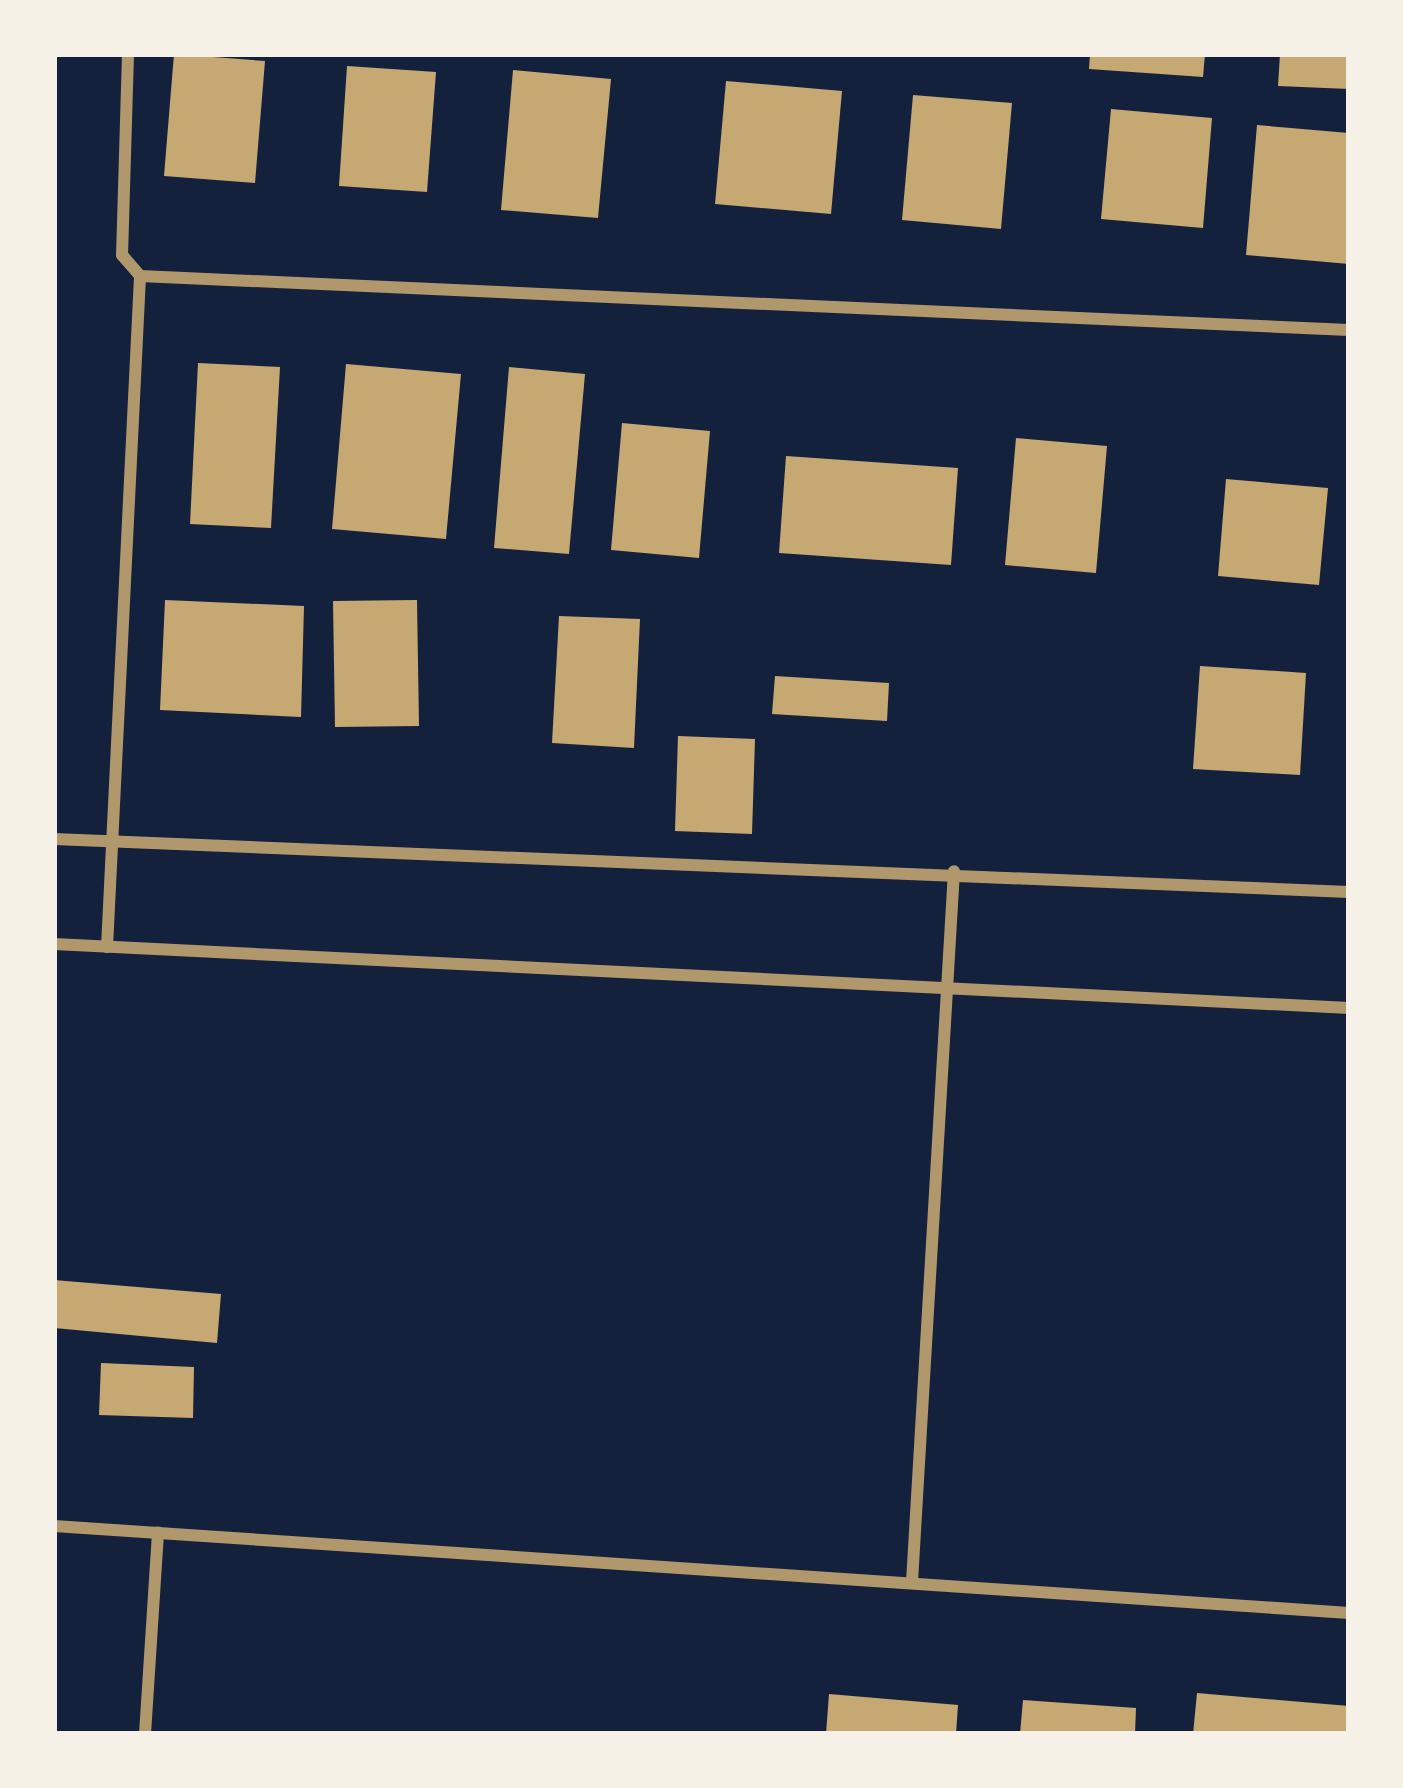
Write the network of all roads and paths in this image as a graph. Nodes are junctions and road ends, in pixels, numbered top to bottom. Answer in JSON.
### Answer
{"nodes":[{"id":1,"x":128,"y":54,"type":"edge"},
{"id":2,"x":140,"y":276,"type":"junction"},
{"id":3,"x":1349,"y":330,"type":"edge"},
{"id":4,"x":54,"y":839,"type":"edge"},
{"id":5,"x":113,"y":841,"type":"junction"},
{"id":6,"x":954,"y":872,"type":"junction"},
{"id":7,"x":1349,"y":892,"type":"edge"},
{"id":8,"x":54,"y":944,"type":"edge"},
{"id":9,"x":107,"y":946,"type":"junction"},
{"id":10,"x":946,"y":983,"type":"junction"},
{"id":11,"x":1349,"y":1008,"type":"edge"},
{"id":12,"x":54,"y":1526,"type":"edge"},
{"id":13,"x":158,"y":1532,"type":"junction"},
{"id":14,"x":912,"y":1582,"type":"junction"},
{"id":15,"x":1349,"y":1613,"type":"edge"},
{"id":16,"x":145,"y":1734,"type":"edge"}],
"edges":[{"from":1,"to":2,"type":"street"},
{"from":2,"to":3,"type":"street"},
{"from":2,"to":5,"type":"street"},
{"from":4,"to":5,"type":"street"},
{"from":5,"to":6,"type":"street"},
{"from":5,"to":9,"type":"street"},
{"from":6,"to":7,"type":"street"},
{"from":6,"to":10,"type":"street"},
{"from":8,"to":9,"type":"street"},
{"from":9,"to":10,"type":"street"},
{"from":10,"to":11,"type":"street"},
{"from":10,"to":14,"type":"street"},
{"from":12,"to":13,"type":"street"},
{"from":13,"to":14,"type":"street"},
{"from":13,"to":16,"type":"street"},
{"from":14,"to":15,"type":"street"}]}
